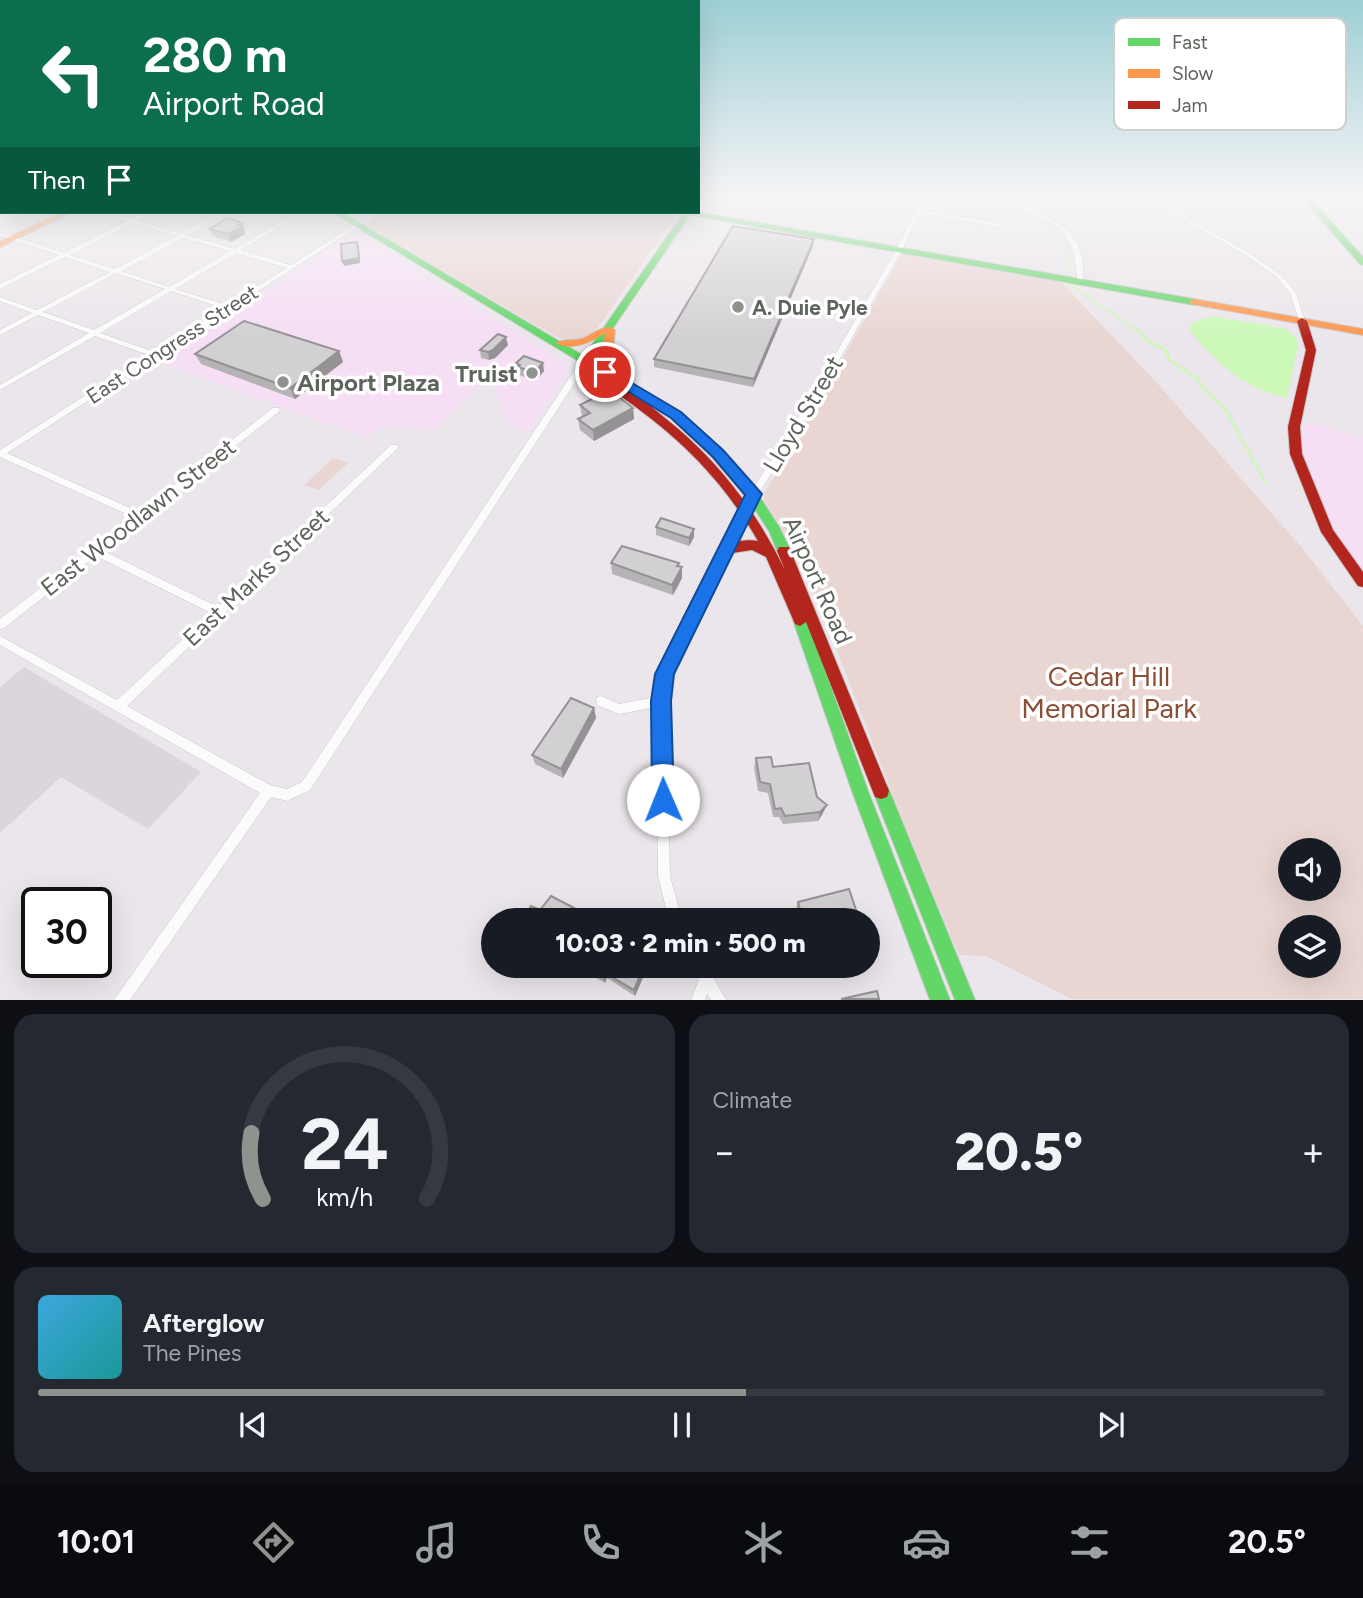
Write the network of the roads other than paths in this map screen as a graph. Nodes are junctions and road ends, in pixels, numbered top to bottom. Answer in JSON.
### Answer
{"nodes":[{"id":1,"x":29,"y":244,"type":"edge"},
{"id":2,"x":86,"y":244,"type":"edge"},
{"id":3,"x":168,"y":244,"type":"edge"},
{"id":4,"x":209,"y":244,"type":"edge"},
{"id":5,"x":247,"y":244,"type":"edge"},
{"id":6,"x":329,"y":244,"type":"edge"},
{"id":7,"x":384,"y":244,"type":"edge"},
{"id":8,"x":385,"y":244,"type":"edge"},
{"id":9,"x":665,"y":244,"type":"edge"},
{"id":10,"x":865,"y":244,"type":"edge"},
{"id":11,"x":903,"y":244,"type":"edge"},
{"id":12,"x":1075,"y":244,"type":"edge"},
{"id":13,"x":1229,"y":244,"type":"edge"},
{"id":14,"x":1347,"y":244,"type":"edge"},
{"id":15,"x":900,"y":250,"type":"junction"},
{"id":16,"x":234,"y":251,"type":"junction"},
{"id":17,"x":64,"y":255,"type":"junction"},
{"id":18,"x":1363,"y":262,"type":"edge"},
{"id":19,"x":292,"y":267,"type":"junction"},
{"id":20,"x":116,"y":271,"type":"junction"},
{"id":21,"x":1071,"y":281,"type":"junction"},
{"id":22,"x":0,"y":287,"type":"edge"},
{"id":23,"x":170,"y":289,"type":"junction"},
{"id":24,"x":0,"y":299,"type":"edge"},
{"id":25,"x":229,"y":308,"type":"junction"},
{"id":26,"x":40,"y":312,"type":"junction"},
{"id":27,"x":1302,"y":321,"type":"junction"},
{"id":28,"x":612,"y":322,"type":"junction"},
{"id":29,"x":96,"y":332,"type":"junction"},
{"id":30,"x":1363,"y":332,"type":"edge"},
{"id":31,"x":0,"y":333,"type":"edge"},
{"id":32,"x":553,"y":341,"type":"junction"},
{"id":33,"x":155,"y":355,"type":"junction"},
{"id":34,"x":584,"y":364,"type":"junction"},
{"id":35,"x":624,"y":383,"type":"junction"},
{"id":36,"x":0,"y":388,"type":"edge"},
{"id":37,"x":276,"y":410,"type":"dead end"},
{"id":38,"x":394,"y":447,"type":"dead end"},
{"id":39,"x":0,"y":454,"type":"edge"},
{"id":40,"x":754,"y":494,"type":"junction"},
{"id":41,"x":746,"y":508,"type":"junction"},
{"id":42,"x":139,"y":516,"type":"junction"},
{"id":43,"x":726,"y":550,"type":"junction"},
{"id":44,"x":95,"y":551,"type":"junction"},
{"id":45,"x":769,"y":553,"type":"junction"},
{"id":46,"x":1363,"y":582,"type":"edge"},
{"id":47,"x":219,"y":612,"type":"junction"},
{"id":48,"x":0,"y":625,"type":"edge"},
{"id":49,"x":0,"y":640,"type":"edge"},
{"id":50,"x":601,"y":701,"type":"dead end"},
{"id":51,"x":661,"y":701,"type":"junction"},
{"id":52,"x":118,"y":706,"type":"junction"},
{"id":53,"x":268,"y":790,"type":"junction"},
{"id":54,"x":671,"y":908,"type":"edge"},
{"id":55,"x":701,"y":978,"type":"edge"},
{"id":56,"x":706,"y":978,"type":"edge"},
{"id":57,"x":121,"y":999,"type":"edge"},
{"id":58,"x":698,"y":999,"type":"edge"},
{"id":59,"x":719,"y":999,"type":"edge"},
{"id":60,"x":940,"y":999,"type":"edge"},
{"id":61,"x":965,"y":999,"type":"edge"}],
"edges":[{"from":1,"to":17,"type":"street"},
{"from":2,"to":17,"type":"street"},
{"from":3,"to":20,"type":"street"},
{"from":4,"to":16,"type":"street"},
{"from":5,"to":16,"type":"street"},
{"from":6,"to":19,"type":"street","name":"East Congress Street"},
{"from":7,"to":34,"type":"main road","name":"Airport Road"},
{"from":8,"to":32,"type":"main road","name":"Airport Road"},
{"from":9,"to":28,"type":"main road"},
{"from":10,"to":15,"type":"main road"},
{"from":11,"to":15,"type":"street","name":"Lloyd Street"},
{"from":12,"to":21,"type":"street"},
{"from":13,"to":27,"type":"street"},
{"from":14,"to":18,"type":"main road"},
{"from":15,"to":21,"type":"main road"},
{"from":15,"to":40,"type":"street","name":"Lloyd Street"},
{"from":16,"to":19,"type":"street"},
{"from":16,"to":23,"type":"street"},
{"from":17,"to":20,"type":"street"},
{"from":17,"to":22,"type":"street"},
{"from":19,"to":25,"type":"street","name":"East Congress Street"},
{"from":20,"to":23,"type":"street"},
{"from":20,"to":26,"type":"street"},
{"from":21,"to":27,"type":"main road"},
{"from":23,"to":25,"type":"street"},
{"from":23,"to":29,"type":"street"},
{"from":24,"to":26,"type":"street"},
{"from":25,"to":33,"type":"street","name":"East Congress Street"},
{"from":26,"to":29,"type":"street"},
{"from":26,"to":31,"type":"street"},
{"from":27,"to":30,"type":"main road"},
{"from":27,"to":46,"type":"main road"},
{"from":28,"to":32,"type":"main road"},
{"from":28,"to":34,"type":"main road"},
{"from":28,"to":35,"type":"main road"},
{"from":29,"to":33,"type":"street"},
{"from":29,"to":36,"type":"street"},
{"from":32,"to":34,"type":"main road","name":"Airport Road"},
{"from":33,"to":39,"type":"street","name":"East Congress Street"},
{"from":34,"to":35,"type":"main road","name":"Airport Road"},
{"from":34,"to":41,"type":"main road","name":"Airport Road"},
{"from":34,"to":53,"type":"street"},
{"from":35,"to":40,"type":"main road","name":"Airport Road"},
{"from":37,"to":42,"type":"street","name":"East Woodlawn Street"},
{"from":38,"to":47,"type":"street","name":"East Marks Street"},
{"from":39,"to":42,"type":"street"},
{"from":40,"to":41,"type":"street","name":"Lloyd Street"},
{"from":40,"to":61,"type":"main road","name":"Airport Road"},
{"from":41,"to":43,"type":"street","name":"Lloyd Street"},
{"from":41,"to":45,"type":"main road","name":"Airport Road"},
{"from":42,"to":44,"type":"street","name":"East Woodlawn Street"},
{"from":43,"to":45,"type":"main road"},
{"from":43,"to":51,"type":"street","name":"Lloyd Street"},
{"from":44,"to":47,"type":"street"},
{"from":44,"to":48,"type":"street","name":"East Woodlawn Street"},
{"from":45,"to":60,"type":"main road","name":"Airport Road"},
{"from":47,"to":52,"type":"street","name":"East Marks Street"},
{"from":49,"to":52,"type":"street"},
{"from":50,"to":51,"type":"street"},
{"from":51,"to":54,"type":"street","name":"Lloyd Street"},
{"from":52,"to":53,"type":"street"},
{"from":53,"to":57,"type":"street"},
{"from":55,"to":58,"type":"street"},
{"from":56,"to":59,"type":"street"}]}
